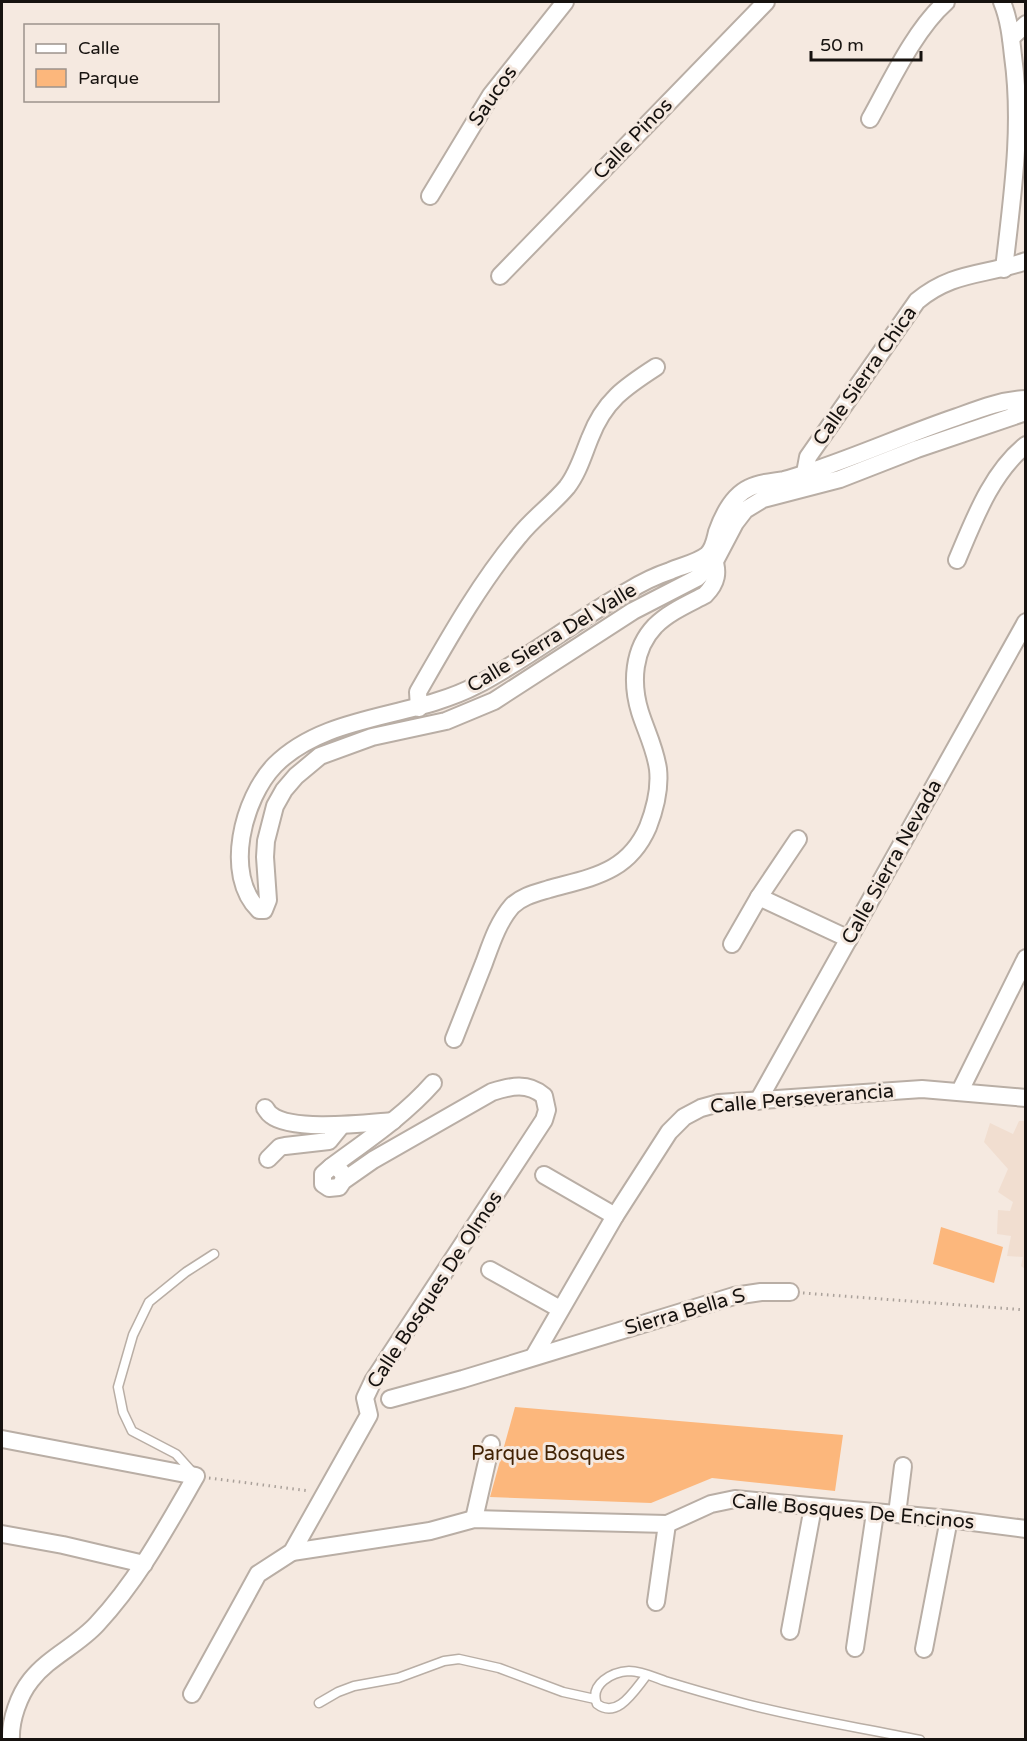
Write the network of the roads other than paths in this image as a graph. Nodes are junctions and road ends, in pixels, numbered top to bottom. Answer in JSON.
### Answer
{"nodes":[{"id":1,"x":565,"y":2,"type":"edge"},
{"id":2,"x":747,"y":2,"type":"edge"},
{"id":3,"x":766,"y":2,"type":"edge"},
{"id":4,"x":946,"y":2,"type":"edge"},
{"id":5,"x":1002,"y":2,"type":"edge"},
{"id":6,"x":749,"y":19,"type":"junction"},
{"id":7,"x":1026,"y":24,"type":"edge"},
{"id":8,"x":1011,"y":38,"type":"junction"},
{"id":9,"x":870,"y":119,"type":"dead end"},
{"id":10,"x":430,"y":196,"type":"dead end"},
{"id":11,"x":1026,"y":261,"type":"edge"},
{"id":12,"x":1004,"y":269,"type":"junction"},
{"id":13,"x":500,"y":276,"type":"dead end"},
{"id":14,"x":656,"y":367,"type":"dead end"},
{"id":15,"x":1026,"y":399,"type":"edge"},
{"id":16,"x":1026,"y":412,"type":"edge"},
{"id":17,"x":1026,"y":445,"type":"edge"},
{"id":18,"x":807,"y":481,"type":"junction"},
{"id":19,"x":713,"y":556,"type":"junction"},
{"id":20,"x":957,"y":560,"type":"dead end"},
{"id":21,"x":1026,"y":622,"type":"edge"},
{"id":22,"x":419,"y":708,"type":"junction"},
{"id":23,"x":798,"y":838,"type":"dead end"},
{"id":24,"x":759,"y":897,"type":"junction"},
{"id":25,"x":849,"y":939,"type":"junction"},
{"id":26,"x":732,"y":944,"type":"dead end"},
{"id":27,"x":1026,"y":958,"type":"edge"},
{"id":28,"x":453,"y":1039,"type":"dead end"},
{"id":29,"x":434,"y":1083,"type":"dead end"},
{"id":30,"x":960,"y":1091,"type":"junction"},
{"id":31,"x":1026,"y":1098,"type":"edge"},
{"id":32,"x":758,"y":1101,"type":"junction"},
{"id":33,"x":265,"y":1108,"type":"dead end"},
{"id":34,"x":393,"y":1121,"type":"junction"},
{"id":35,"x":342,"y":1125,"type":"junction"},
{"id":36,"x":268,"y":1159,"type":"dead end"},
{"id":37,"x":544,"y":1175,"type":"dead end"},
{"id":38,"x":615,"y":1216,"type":"junction"},
{"id":39,"x":214,"y":1254,"type":"dead end"},
{"id":40,"x":490,"y":1270,"type":"dead end"},
{"id":41,"x":790,"y":1292,"type":"road end"},
{"id":42,"x":560,"y":1309,"type":"junction"},
{"id":43,"x":534,"y":1356,"type":"junction"},
{"id":44,"x":390,"y":1399,"type":"dead end"},
{"id":45,"x":2,"y":1439,"type":"edge"},
{"id":46,"x":491,"y":1444,"type":"dead end"},
{"id":47,"x":903,"y":1466,"type":"dead end"},
{"id":48,"x":196,"y":1476,"type":"junction"},
{"id":49,"x":813,"y":1508,"type":"junction"},
{"id":50,"x":875,"y":1513,"type":"junction"},
{"id":51,"x":897,"y":1514,"type":"junction"},
{"id":52,"x":474,"y":1519,"type":"junction"},
{"id":53,"x":949,"y":1519,"type":"junction"},
{"id":54,"x":667,"y":1524,"type":"junction"},
{"id":55,"x":1026,"y":1529,"type":"edge"},
{"id":56,"x":2,"y":1534,"type":"edge"},
{"id":57,"x":292,"y":1552,"type":"junction"},
{"id":58,"x":144,"y":1564,"type":"junction"},
{"id":59,"x":656,"y":1602,"type":"dead end"},
{"id":60,"x":790,"y":1630,"type":"dead end"},
{"id":61,"x":855,"y":1648,"type":"dead end"},
{"id":62,"x":924,"y":1649,"type":"dead end"},
{"id":63,"x":647,"y":1675,"type":"junction"},
{"id":64,"x":192,"y":1694,"type":"dead end"},
{"id":65,"x":595,"y":1699,"type":"junction"},
{"id":66,"x":319,"y":1703,"type":"dead end"},
{"id":67,"x":11,"y":1740,"type":"edge"},
{"id":68,"x":920,"y":1740,"type":"edge"}],
"edges":[{"from":1,"to":10,"type":"street","name":"Saucos"},
{"from":2,"to":6,"type":"street"},
{"from":3,"to":6,"type":"street","name":"Calle Pinos"},
{"from":4,"to":9,"type":"street"},
{"from":5,"to":8,"type":"street"},
{"from":6,"to":13,"type":"street","name":"Calle Pinos"},
{"from":7,"to":8,"type":"street"},
{"from":8,"to":12,"type":"street"},
{"from":11,"to":12,"type":"street","name":"Calle Sierra Chica"},
{"from":12,"to":18,"type":"street","name":"Calle Sierra Chica"},
{"from":14,"to":22,"type":"street"},
{"from":15,"to":18,"type":"street","name":"Calle Sierra Del Valle"},
{"from":16,"to":18,"type":"street","name":"Calle Sierra Del Valle"},
{"from":17,"to":20,"type":"street"},
{"from":18,"to":19,"type":"street","name":"Calle Sierra Del Valle"},
{"from":19,"to":22,"type":"street","name":"Calle Sierra Del Valle"},
{"from":19,"to":22,"type":"street","name":"Calle Sierra Del Valle"},
{"from":19,"to":28,"type":"street"},
{"from":21,"to":25,"type":"street","name":"Calle Sierra Nevada"},
{"from":23,"to":24,"type":"street"},
{"from":24,"to":25,"type":"street"},
{"from":24,"to":26,"type":"street"},
{"from":25,"to":32,"type":"street","name":"Calle Sierra Nevada"},
{"from":27,"to":30,"type":"street"},
{"from":29,"to":34,"type":"street"},
{"from":30,"to":31,"type":"street","name":"Calle Perseverancia"},
{"from":30,"to":32,"type":"street","name":"Calle Perseverancia"},
{"from":32,"to":38,"type":"street","name":"Calle Perseverancia"},
{"from":33,"to":35,"type":"street"},
{"from":34,"to":35,"type":"street"},
{"from":34,"to":57,"type":"street","name":"Calle Bosques De Olmos"},
{"from":35,"to":36,"type":"street"},
{"from":37,"to":38,"type":"street"},
{"from":38,"to":42,"type":"street","name":"Calle Perseverancia"},
{"from":39,"to":48,"type":"lane"},
{"from":40,"to":42,"type":"street"},
{"from":41,"to":43,"type":"street","name":"Sierra Bella S"},
{"from":42,"to":43,"type":"street","name":"Calle Perseverancia"},
{"from":43,"to":44,"type":"street","name":"Sierra Bella S"},
{"from":45,"to":48,"type":"street"},
{"from":46,"to":52,"type":"street"},
{"from":47,"to":51,"type":"street"},
{"from":48,"to":58,"type":"street"},
{"from":49,"to":50,"type":"street","name":"Calle Bosques De Encinos"},
{"from":49,"to":54,"type":"street","name":"Calle Bosques De Encinos"},
{"from":49,"to":60,"type":"street"},
{"from":50,"to":51,"type":"street","name":"Calle Bosques De Encinos"},
{"from":50,"to":61,"type":"street"},
{"from":51,"to":53,"type":"street","name":"Calle Bosques De Encinos"},
{"from":52,"to":54,"type":"street","name":"Calle Bosques De Encinos"},
{"from":52,"to":57,"type":"street","name":"Calle Bosques De Encinos"},
{"from":53,"to":55,"type":"street","name":"Calle Bosques De Encinos"},
{"from":53,"to":62,"type":"street"},
{"from":54,"to":59,"type":"street"},
{"from":56,"to":58,"type":"street"},
{"from":57,"to":64,"type":"street","name":"Calle Bosques De Olmos"},
{"from":58,"to":67,"type":"street"},
{"from":63,"to":65,"type":"lane"},
{"from":63,"to":65,"type":"lane"},
{"from":63,"to":68,"type":"lane"},
{"from":65,"to":66,"type":"lane"}]}
